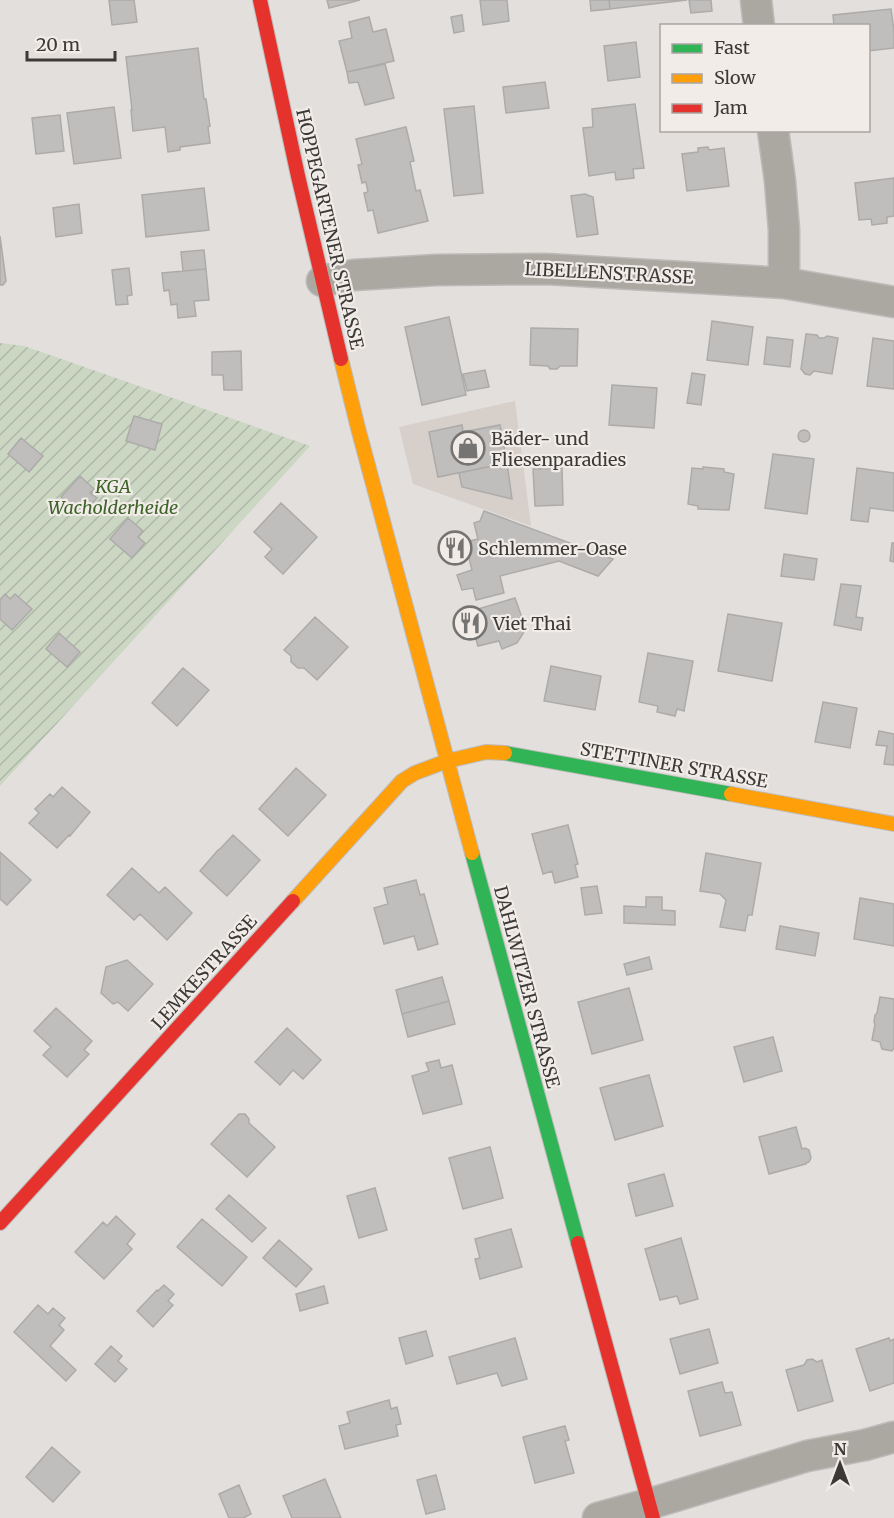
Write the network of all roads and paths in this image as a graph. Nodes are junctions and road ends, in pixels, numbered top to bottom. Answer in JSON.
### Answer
{"nodes":[{"id":1,"x":260,"y":0,"type":"edge"},
{"id":2,"x":756,"y":0,"type":"edge"},
{"id":3,"x":759,"y":24,"type":"edge"},
{"id":4,"x":773,"y":132,"type":"edge"},
{"id":5,"x":322,"y":281,"type":"junction"},
{"id":6,"x":784,"y":283,"type":"junction"},
{"id":7,"x":894,"y":302,"type":"edge"},
{"id":8,"x":367,"y":465,"type":"joint"},
{"id":9,"x":447,"y":761,"type":"junction"},
{"id":10,"x":894,"y":824,"type":"edge"},
{"id":11,"x":0,"y":1223,"type":"edge"},
{"id":12,"x":894,"y":1437,"type":"edge"},
{"id":13,"x":651,"y":1511,"type":"edge"},
{"id":14,"x":598,"y":1518,"type":"edge"}],
"edges":[{"from":1,"to":5,"type":"main road","name":"HOPPEGARTENER STRASSE"},
{"from":2,"to":3,"type":"street"},
{"from":4,"to":6,"type":"street"},
{"from":5,"to":6,"type":"street","name":"LIBELLENSTRASSE"},
{"from":5,"to":8,"type":"main road","name":"HOPPEGARTENER STRASSE"},
{"from":6,"to":7,"type":"street","name":"LIBELLENSTRASSE"},
{"from":8,"to":9,"type":"main road","name":"DAHLWITZER STRASSE"},
{"from":9,"to":10,"type":"main road","name":"STETTINER STRASSE"},
{"from":9,"to":11,"type":"main road","name":"LEMKESTRASSE"},
{"from":9,"to":13,"type":"main road","name":"DAHLWITZER STRASSE"},
{"from":12,"to":13,"type":"street"},
{"from":13,"to":14,"type":"street"}]}
